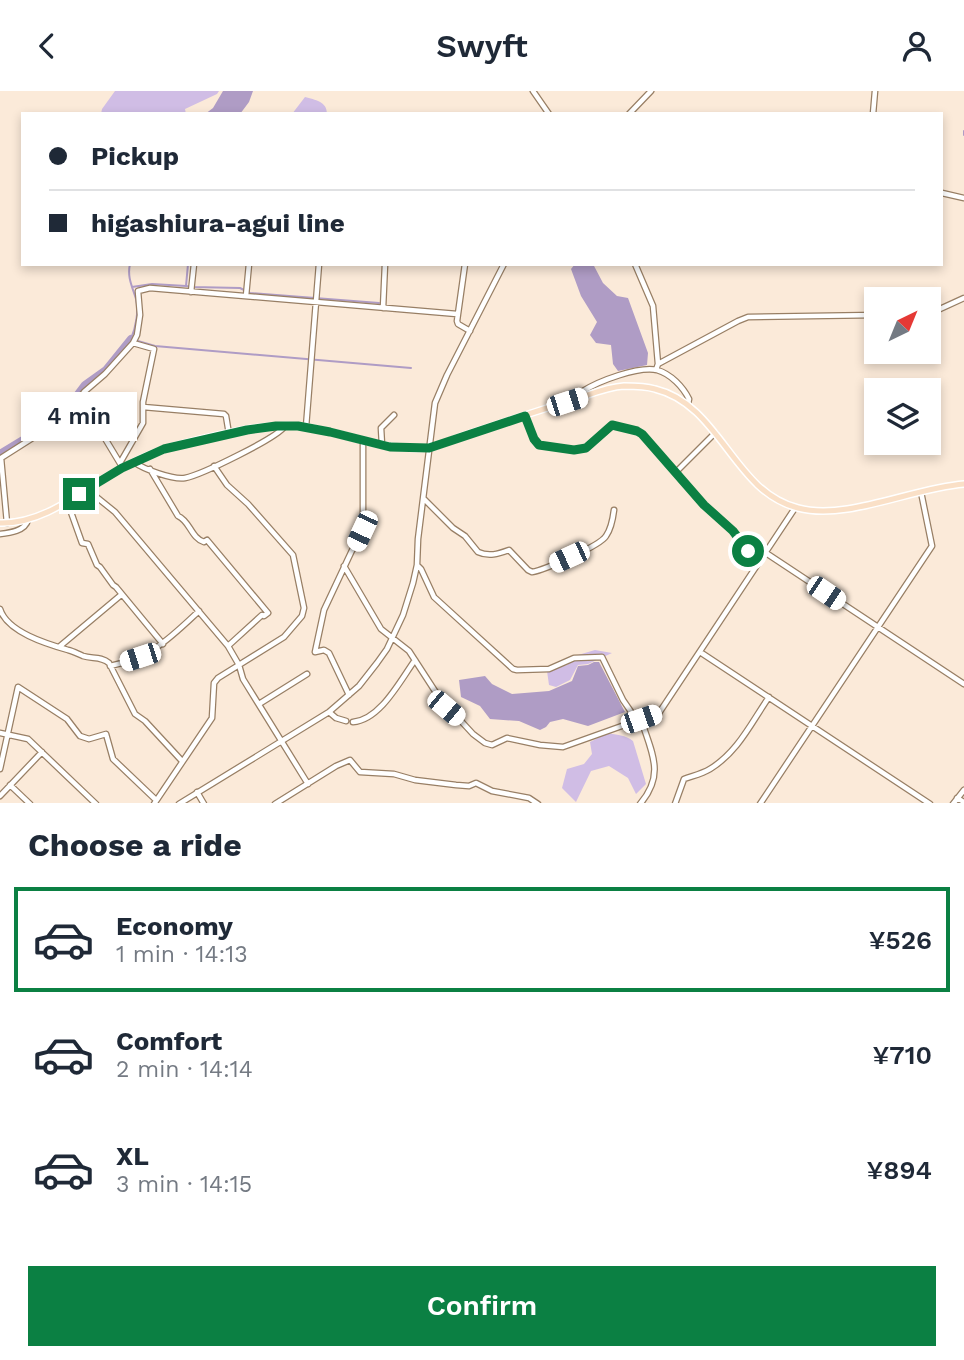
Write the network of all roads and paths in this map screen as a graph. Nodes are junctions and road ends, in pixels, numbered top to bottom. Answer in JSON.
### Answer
{"nodes":[{"id":1,"x":533,"y":91,"type":"edge"},
{"id":2,"x":651,"y":91,"type":"edge"},
{"id":3,"x":875,"y":91,"type":"edge"},
{"id":4,"x":548,"y":112,"type":"edge"},
{"id":5,"x":631,"y":112,"type":"edge"},
{"id":6,"x":873,"y":112,"type":"edge"},
{"id":7,"x":943,"y":193,"type":"edge"},
{"id":8,"x":964,"y":198,"type":"edge"},
{"id":9,"x":194,"y":266,"type":"edge"},
{"id":10,"x":249,"y":266,"type":"edge"},
{"id":11,"x":318,"y":266,"type":"edge"},
{"id":12,"x":385,"y":266,"type":"edge"},
{"id":13,"x":465,"y":266,"type":"edge"},
{"id":14,"x":502,"y":266,"type":"edge"},
{"id":15,"x":636,"y":266,"type":"edge"},
{"id":16,"x":191,"y":292,"type":"junction"},
{"id":17,"x":246,"y":296,"type":"junction"},
{"id":18,"x":964,"y":298,"type":"edge"},
{"id":19,"x":316,"y":302,"type":"junction"},
{"id":20,"x":383,"y":308,"type":"junction"},
{"id":21,"x":942,"y":308,"type":"edge"},
{"id":22,"x":457,"y":314,"type":"junction"},
{"id":23,"x":864,"y":315,"type":"edge"},
{"id":24,"x":470,"y":331,"type":"junction"},
{"id":25,"x":133,"y":343,"type":"junction"},
{"id":26,"x":657,"y":367,"type":"junction"},
{"id":27,"x":584,"y":396,"type":"junction"},
{"id":28,"x":80,"y":397,"type":"junction"},
{"id":29,"x":688,"y":404,"type":"junction"},
{"id":30,"x":143,"y":407,"type":"junction"},
{"id":31,"x":394,"y":415,"type":"dead end"},
{"id":32,"x":525,"y":416,"type":"junction"},
{"id":33,"x":285,"y":426,"type":"junction"},
{"id":34,"x":306,"y":427,"type":"junction"},
{"id":35,"x":715,"y":433,"type":"junction"},
{"id":36,"x":229,"y":434,"type":"junction"},
{"id":37,"x":363,"y":441,"type":"junction"},
{"id":38,"x":382,"y":446,"type":"junction"},
{"id":39,"x":429,"y":448,"type":"junction"},
{"id":40,"x":134,"y":462,"type":"junction"},
{"id":41,"x":121,"y":465,"type":"junction"},
{"id":42,"x":214,"y":466,"type":"junction"},
{"id":43,"x":150,"y":469,"type":"junction"},
{"id":44,"x":676,"y":472,"type":"junction"},
{"id":45,"x":964,"y":484,"type":"edge"},
{"id":46,"x":88,"y":488,"type":"junction"},
{"id":47,"x":921,"y":492,"type":"junction"},
{"id":48,"x":424,"y":498,"type":"junction"},
{"id":49,"x":68,"y":501,"type":"junction"},
{"id":50,"x":795,"y":508,"type":"junction"},
{"id":51,"x":614,"y":510,"type":"dead end"},
{"id":52,"x":28,"y":520,"type":"junction"},
{"id":53,"x":4,"y":523,"type":"edge"},
{"id":54,"x":0,"y":534,"type":"edge"},
{"id":55,"x":766,"y":553,"type":"junction"},
{"id":56,"x":760,"y":561,"type":"junction"},
{"id":57,"x":417,"y":565,"type":"junction"},
{"id":58,"x":344,"y":566,"type":"junction"},
{"id":59,"x":121,"y":595,"type":"junction"},
{"id":60,"x":0,"y":609,"type":"edge"},
{"id":61,"x":199,"y":611,"type":"junction"},
{"id":62,"x":877,"y":627,"type":"junction"},
{"id":63,"x":393,"y":638,"type":"junction"},
{"id":64,"x":163,"y":644,"type":"junction"},
{"id":65,"x":228,"y":646,"type":"junction"},
{"id":66,"x":59,"y":647,"type":"junction"},
{"id":67,"x":700,"y":652,"type":"junction"},
{"id":68,"x":415,"y":660,"type":"junction"},
{"id":69,"x":239,"y":665,"type":"junction"},
{"id":70,"x":110,"y":666,"type":"junction"},
{"id":71,"x":307,"y":674,"type":"dead end"},
{"id":72,"x":964,"y":684,"type":"edge"},
{"id":73,"x":349,"y":695,"type":"junction"},
{"id":74,"x":769,"y":697,"type":"junction"},
{"id":75,"x":259,"y":704,"type":"junction"},
{"id":76,"x":330,"y":712,"type":"junction"},
{"id":77,"x":638,"y":719,"type":"junction"},
{"id":78,"x":346,"y":721,"type":"dead end"},
{"id":79,"x":353,"y":722,"type":"dead end"},
{"id":80,"x":812,"y":725,"type":"junction"},
{"id":81,"x":0,"y":733,"type":"edge"},
{"id":82,"x":8,"y":735,"type":"junction"},
{"id":83,"x":283,"y":741,"type":"junction"},
{"id":84,"x":41,"y":752,"type":"junction"},
{"id":85,"x":182,"y":761,"type":"junction"},
{"id":86,"x":0,"y":769,"type":"edge"},
{"id":87,"x":308,"y":784,"type":"junction"},
{"id":88,"x":10,"y":785,"type":"junction"},
{"id":89,"x":964,"y":790,"type":"edge"},
{"id":90,"x":197,"y":792,"type":"junction"},
{"id":91,"x":0,"y":796,"type":"edge"},
{"id":92,"x":957,"y":798,"type":"junction"},
{"id":93,"x":155,"y":801,"type":"edge"},
{"id":94,"x":964,"y":802,"type":"edge"},
{"id":95,"x":30,"y":803,"type":"edge"},
{"id":96,"x":96,"y":803,"type":"edge"},
{"id":97,"x":179,"y":803,"type":"edge"},
{"id":98,"x":204,"y":803,"type":"edge"},
{"id":99,"x":275,"y":803,"type":"edge"},
{"id":100,"x":538,"y":803,"type":"edge"},
{"id":101,"x":640,"y":803,"type":"edge"},
{"id":102,"x":675,"y":803,"type":"edge"},
{"id":103,"x":760,"y":803,"type":"edge"},
{"id":104,"x":930,"y":803,"type":"edge"},
{"id":105,"x":953,"y":803,"type":"edge"}],
"edges":[{"from":1,"to":4,"type":"street"},
{"from":2,"to":5,"type":"street"},
{"from":3,"to":6,"type":"street"},
{"from":7,"to":8,"type":"street"},
{"from":9,"to":16,"type":"street"},
{"from":10,"to":17,"type":"street"},
{"from":11,"to":19,"type":"street"},
{"from":12,"to":20,"type":"street"},
{"from":13,"to":22,"type":"street"},
{"from":14,"to":24,"type":"street"},
{"from":15,"to":26,"type":"street"},
{"from":16,"to":17,"type":"street"},
{"from":16,"to":25,"type":"street"},
{"from":17,"to":19,"type":"street"},
{"from":18,"to":21,"type":"street"},
{"from":19,"to":20,"type":"street"},
{"from":19,"to":34,"type":"street"},
{"from":20,"to":22,"type":"street"},
{"from":22,"to":24,"type":"street"},
{"from":23,"to":26,"type":"street"},
{"from":24,"to":39,"type":"street"},
{"from":25,"to":28,"type":"street"},
{"from":25,"to":30,"type":"street"},
{"from":26,"to":27,"type":"street"},
{"from":26,"to":29,"type":"street"},
{"from":27,"to":29,"type":"main road"},
{"from":27,"to":32,"type":"main road"},
{"from":28,"to":41,"type":"street"},
{"from":28,"to":53,"type":"street"},
{"from":29,"to":35,"type":"main road"},
{"from":30,"to":36,"type":"street"},
{"from":30,"to":41,"type":"street"},
{"from":31,"to":38,"type":"street"},
{"from":32,"to":39,"type":"main road"},
{"from":32,"to":44,"type":"street"},
{"from":33,"to":34,"type":"main road"},
{"from":33,"to":36,"type":"main road"},
{"from":33,"to":42,"type":"street"},
{"from":34,"to":37,"type":"main road"},
{"from":35,"to":44,"type":"street"},
{"from":35,"to":50,"type":"main road"},
{"from":36,"to":40,"type":"main road"},
{"from":37,"to":38,"type":"main road"},
{"from":37,"to":58,"type":"street"},
{"from":38,"to":39,"type":"main road"},
{"from":39,"to":48,"type":"street"},
{"from":40,"to":41,"type":"main road"},
{"from":40,"to":43,"type":"street"},
{"from":41,"to":46,"type":"main road"},
{"from":42,"to":43,"type":"street"},
{"from":42,"to":69,"type":"street"},
{"from":43,"to":65,"type":"street"},
{"from":44,"to":56,"type":"street"},
{"from":45,"to":47,"type":"main road"},
{"from":46,"to":49,"type":"main road"},
{"from":46,"to":61,"type":"street"},
{"from":47,"to":50,"type":"main road"},
{"from":47,"to":62,"type":"street"},
{"from":48,"to":51,"type":"street"},
{"from":48,"to":57,"type":"street"},
{"from":49,"to":52,"type":"main road"},
{"from":49,"to":59,"type":"street"},
{"from":50,"to":55,"type":"street"},
{"from":52,"to":53,"type":"main road"},
{"from":52,"to":54,"type":"street"},
{"from":55,"to":56,"type":"street"},
{"from":55,"to":62,"type":"street"},
{"from":56,"to":67,"type":"street"},
{"from":57,"to":63,"type":"street"},
{"from":57,"to":77,"type":"street"},
{"from":58,"to":63,"type":"street"},
{"from":58,"to":73,"type":"street"},
{"from":59,"to":64,"type":"street"},
{"from":59,"to":66,"type":"street"},
{"from":60,"to":66,"type":"street"},
{"from":61,"to":64,"type":"street"},
{"from":61,"to":65,"type":"street"},
{"from":62,"to":72,"type":"street"},
{"from":62,"to":80,"type":"street"},
{"from":63,"to":68,"type":"street"},
{"from":63,"to":73,"type":"street"},
{"from":64,"to":70,"type":"street"},
{"from":65,"to":69,"type":"street"},
{"from":66,"to":70,"type":"street"},
{"from":67,"to":74,"type":"street"},
{"from":67,"to":77,"type":"street"},
{"from":68,"to":77,"type":"street"},
{"from":68,"to":79,"type":"street"},
{"from":69,"to":75,"type":"street"},
{"from":69,"to":85,"type":"street"},
{"from":70,"to":85,"type":"street"},
{"from":71,"to":75,"type":"street"},
{"from":73,"to":76,"type":"street"},
{"from":74,"to":80,"type":"street"},
{"from":74,"to":102,"type":"street"},
{"from":75,"to":83,"type":"street"},
{"from":76,"to":78,"type":"street"},
{"from":76,"to":83,"type":"street"},
{"from":77,"to":101,"type":"street"},
{"from":80,"to":103,"type":"street"},
{"from":80,"to":104,"type":"street"},
{"from":81,"to":82,"type":"street"},
{"from":82,"to":84,"type":"street"},
{"from":82,"to":86,"type":"street"},
{"from":82,"to":93,"type":"street"},
{"from":83,"to":87,"type":"street"},
{"from":83,"to":90,"type":"street"},
{"from":84,"to":88,"type":"street"},
{"from":84,"to":96,"type":"street"},
{"from":85,"to":93,"type":"street"},
{"from":87,"to":99,"type":"street"},
{"from":87,"to":100,"type":"street"},
{"from":88,"to":91,"type":"street"},
{"from":88,"to":95,"type":"street"},
{"from":89,"to":92,"type":"street"},
{"from":90,"to":97,"type":"street"},
{"from":90,"to":98,"type":"street"},
{"from":92,"to":94,"type":"street"},
{"from":92,"to":105,"type":"street"}]}
